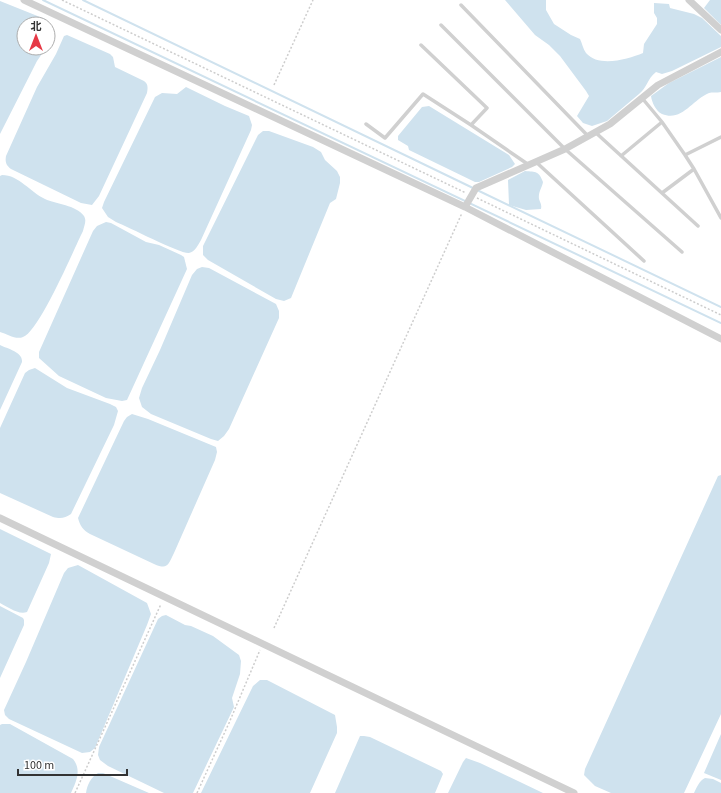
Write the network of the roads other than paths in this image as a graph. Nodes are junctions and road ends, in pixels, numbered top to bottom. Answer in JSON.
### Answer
{"nodes":[{"id":1,"x":24,"y":0,"type":"edge"},
{"id":2,"x":689,"y":0,"type":"edge"},
{"id":3,"x":461,"y":5,"type":"dead end"},
{"id":4,"x":441,"y":25,"type":"dead end"},
{"id":5,"x":721,"y":30,"type":"edge"},
{"id":6,"x":421,"y":45,"type":"dead end"},
{"id":7,"x":721,"y":52,"type":"edge"},
{"id":8,"x":642,"y":98,"type":"junction"},
{"id":9,"x":662,"y":122,"type":"junction"},
{"id":10,"x":366,"y":124,"type":"dead end"},
{"id":11,"x":471,"y":124,"type":"junction"},
{"id":12,"x":595,"y":132,"type":"junction"},
{"id":13,"x":588,"y":136,"type":"junction"},
{"id":14,"x":721,"y":137,"type":"edge"},
{"id":15,"x":565,"y":149,"type":"junction"},
{"id":16,"x":622,"y":156,"type":"junction"},
{"id":17,"x":685,"y":156,"type":"junction"},
{"id":18,"x":532,"y":164,"type":"junction"},
{"id":19,"x":694,"y":169,"type":"junction"},
{"id":20,"x":662,"y":193,"type":"junction"},
{"id":21,"x":470,"y":198,"type":"junction"},
{"id":22,"x":721,"y":218,"type":"edge"},
{"id":23,"x":698,"y":226,"type":"dead end"},
{"id":24,"x":682,"y":252,"type":"dead end"},
{"id":25,"x":644,"y":261,"type":"dead end"},
{"id":26,"x":721,"y":339,"type":"edge"},
{"id":27,"x":0,"y":518,"type":"edge"},
{"id":28,"x":574,"y":793,"type":"edge"}],
"edges":[{"from":1,"to":21,"type":"street"},
{"from":2,"to":5,"type":"street"},
{"from":3,"to":13,"type":"lane"},
{"from":4,"to":15,"type":"lane"},
{"from":6,"to":11,"type":"lane"},
{"from":7,"to":8,"type":"street"},
{"from":8,"to":9,"type":"lane"},
{"from":8,"to":12,"type":"street"},
{"from":9,"to":16,"type":"lane"},
{"from":9,"to":17,"type":"lane"},
{"from":10,"to":11,"type":"lane"},
{"from":11,"to":18,"type":"lane"},
{"from":12,"to":13,"type":"street"},
{"from":12,"to":16,"type":"lane"},
{"from":13,"to":15,"type":"street"},
{"from":14,"to":17,"type":"lane"},
{"from":15,"to":18,"type":"street"},
{"from":15,"to":24,"type":"lane"},
{"from":16,"to":20,"type":"lane"},
{"from":17,"to":19,"type":"lane"},
{"from":18,"to":21,"type":"street"},
{"from":18,"to":25,"type":"lane"},
{"from":19,"to":20,"type":"lane"},
{"from":19,"to":22,"type":"lane"},
{"from":20,"to":23,"type":"lane"},
{"from":21,"to":26,"type":"street"},
{"from":27,"to":28,"type":"street"}]}
